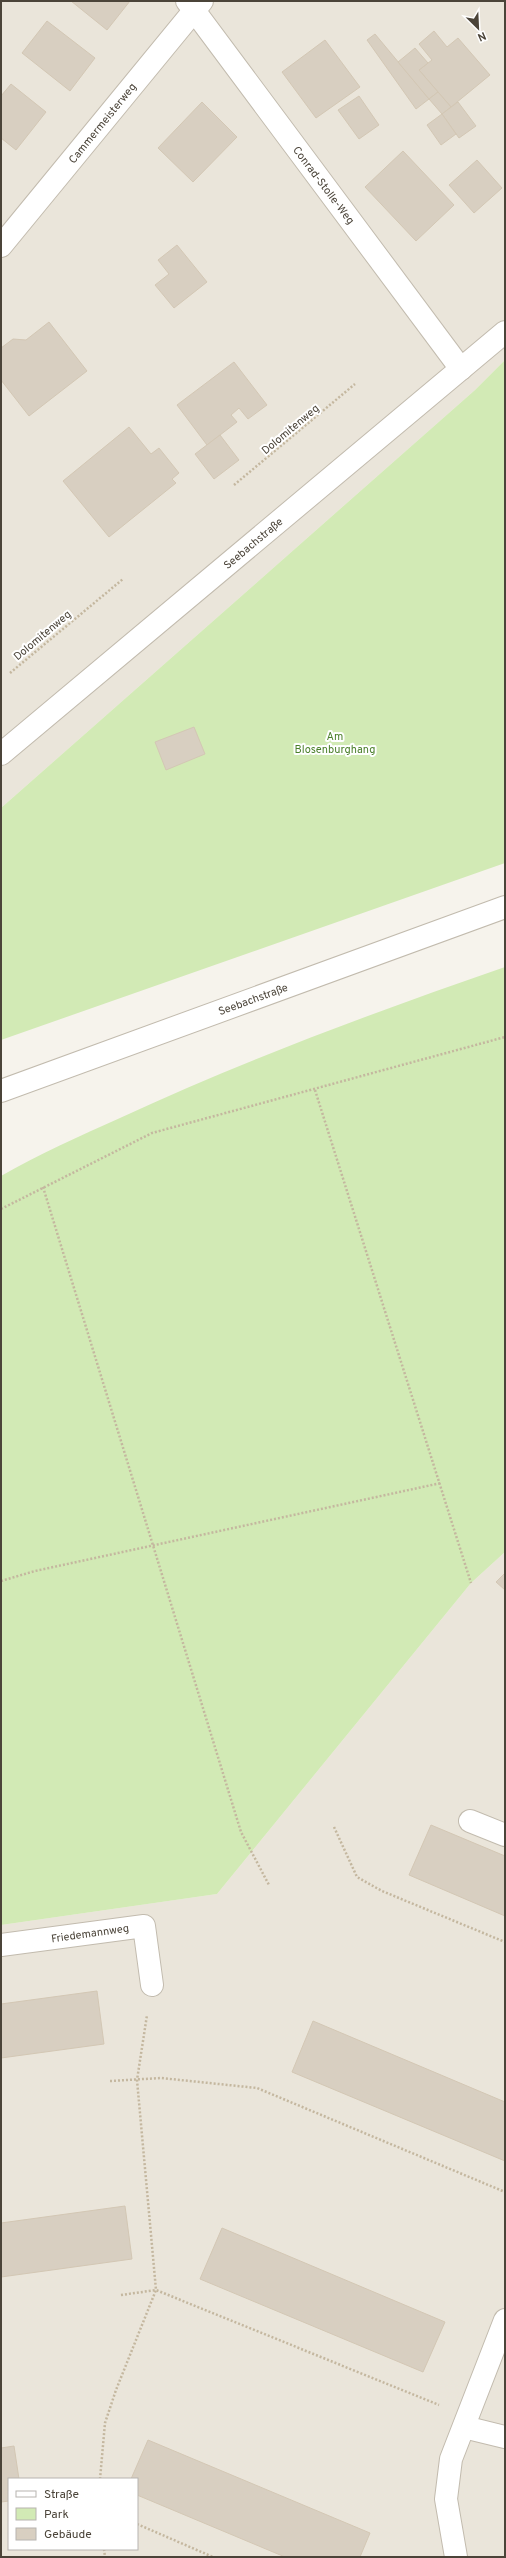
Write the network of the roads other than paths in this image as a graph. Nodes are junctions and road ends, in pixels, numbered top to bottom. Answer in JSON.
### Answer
{"nodes":[{"id":1,"x":194,"y":4,"type":"edge"},
{"id":2,"x":1,"y":246,"type":"edge"},
{"id":3,"x":505,"y":332,"type":"edge"},
{"id":4,"x":461,"y":369,"type":"junction"},
{"id":5,"x":1,"y":754,"type":"edge"},
{"id":6,"x":505,"y":907,"type":"edge"},
{"id":7,"x":1,"y":1091,"type":"edge"},
{"id":8,"x":470,"y":1821,"type":"dead end"},
{"id":9,"x":505,"y":1836,"type":"edge"},
{"id":10,"x":1,"y":1945,"type":"edge"},
{"id":11,"x":152,"y":1985,"type":"road end"},
{"id":12,"x":505,"y":2320,"type":"edge"},
{"id":13,"x":466,"y":2422,"type":"junction"},
{"id":14,"x":505,"y":2437,"type":"edge"},
{"id":15,"x":456,"y":2557,"type":"edge"}],
"edges":[{"from":1,"to":2,"type":"street","name":"Cammermeisterweg"},
{"from":1,"to":4,"type":"street","name":"Conrad-Stolle-Weg"},
{"from":3,"to":4,"type":"street","name":"Seebachstraße"},
{"from":4,"to":5,"type":"street","name":"Seebachstraße"},
{"from":6,"to":7,"type":"street","name":"Seebachstraße"},
{"from":8,"to":9,"type":"street"},
{"from":10,"to":11,"type":"street","name":"Friedemannweg"},
{"from":12,"to":13,"type":"street"},
{"from":13,"to":14,"type":"street"},
{"from":13,"to":15,"type":"street"}]}
